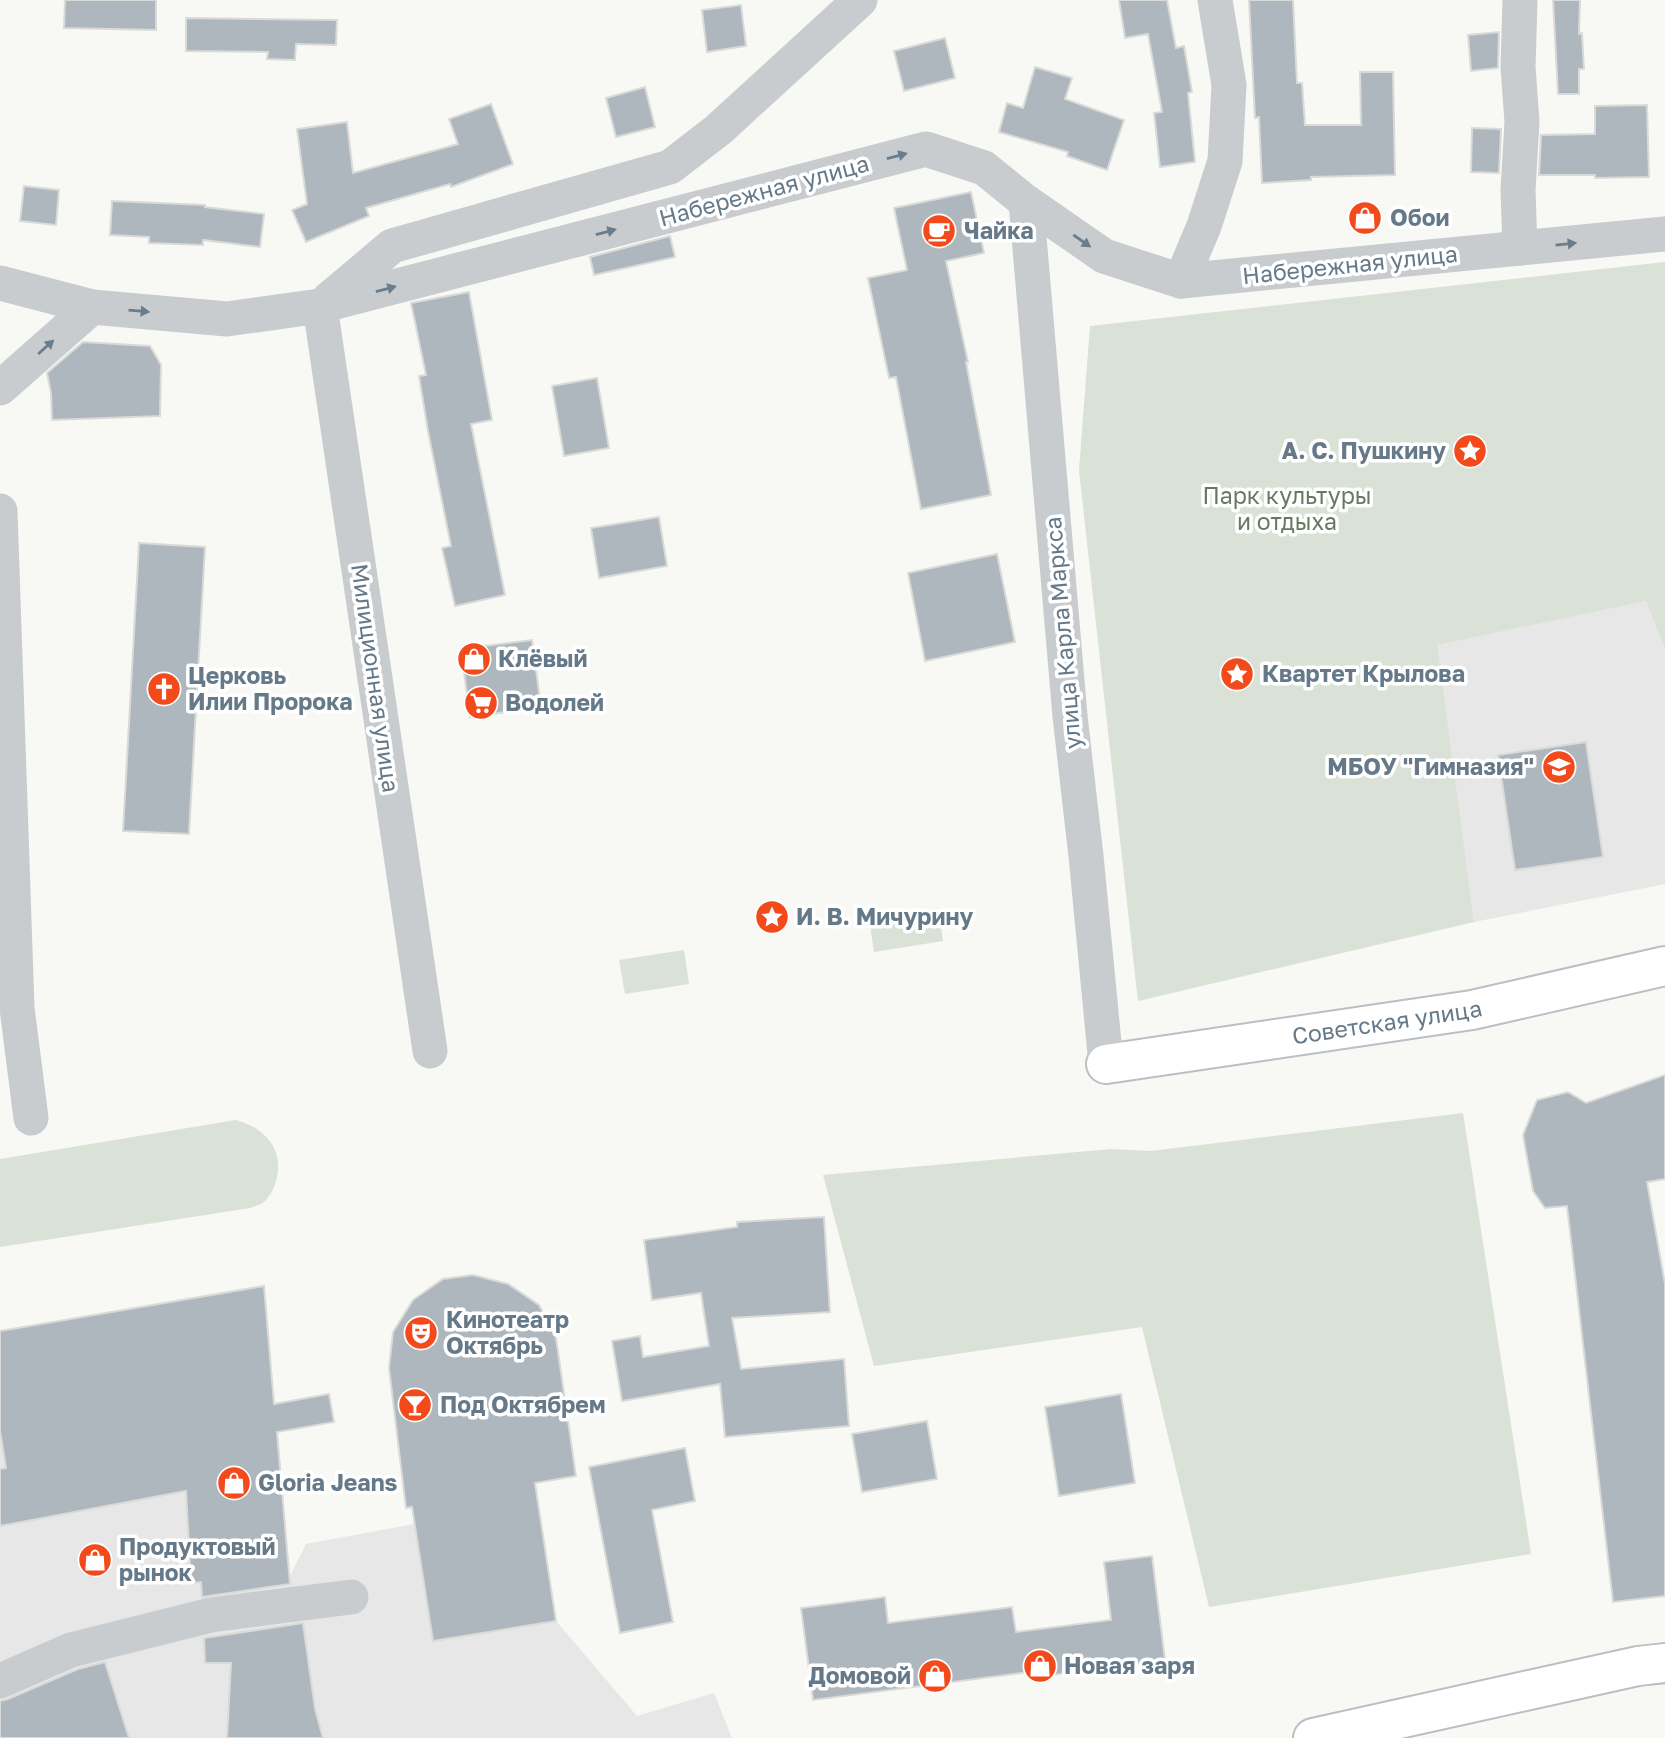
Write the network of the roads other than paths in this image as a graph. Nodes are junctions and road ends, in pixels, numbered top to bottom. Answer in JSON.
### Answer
{"nodes":[{"id":1,"x":860,"y":0,"type":"edge"},
{"id":2,"x":1215,"y":0,"type":"edge"},
{"id":3,"x":1520,"y":0,"type":"edge"},
{"id":4,"x":1026,"y":202,"type":"junction"},
{"id":5,"x":1665,"y":234,"type":"edge"},
{"id":6,"x":1520,"y":248,"type":"junction"},
{"id":7,"x":1181,"y":281,"type":"junction"},
{"id":8,"x":0,"y":283,"type":"edge"},
{"id":9,"x":320,"y":306,"type":"junction"},
{"id":10,"x":92,"y":307,"type":"junction"},
{"id":11,"x":0,"y":388,"type":"edge"},
{"id":12,"x":0,"y":511,"type":"edge"},
{"id":13,"x":1665,"y":966,"type":"edge"},
{"id":14,"x":430,"y":1051,"type":"dead end"},
{"id":15,"x":1106,"y":1064,"type":"joint"},
{"id":16,"x":31,"y":1118,"type":"dead end"},
{"id":17,"x":351,"y":1597,"type":"dead end"},
{"id":18,"x":1665,"y":1662,"type":"edge"},
{"id":19,"x":0,"y":1681,"type":"edge"},
{"id":20,"x":1313,"y":1738,"type":"edge"}],
"edges":[{"from":1,"to":9,"type":"street","name":"Набережная улица"},
{"from":2,"to":7,"type":"street"},
{"from":3,"to":6,"type":"street"},
{"from":4,"to":7,"type":"street","name":"Набережная улица","one_way":true},
{"from":9,"to":4,"type":"street","name":"Набережная улица","one_way":true},
{"from":4,"to":15,"type":"street","name":"улица Карла Маркса"},
{"from":6,"to":5,"type":"street","name":"Набережная улица","one_way":true},
{"from":6,"to":7,"type":"street","name":"Набережная улица"},
{"from":8,"to":10,"type":"street","name":"Набережная улица"},
{"from":10,"to":9,"type":"street","name":"Набережная улица","one_way":true},
{"from":9,"to":14,"type":"street","name":"Милиционная улица"},
{"from":11,"to":10,"type":"street","one_way":true},
{"from":12,"to":16,"type":"street"},
{"from":13,"to":15,"type":"main road","name":"Советская улица"},
{"from":17,"to":19,"type":"street"},
{"from":18,"to":20,"type":"main road"}]}
